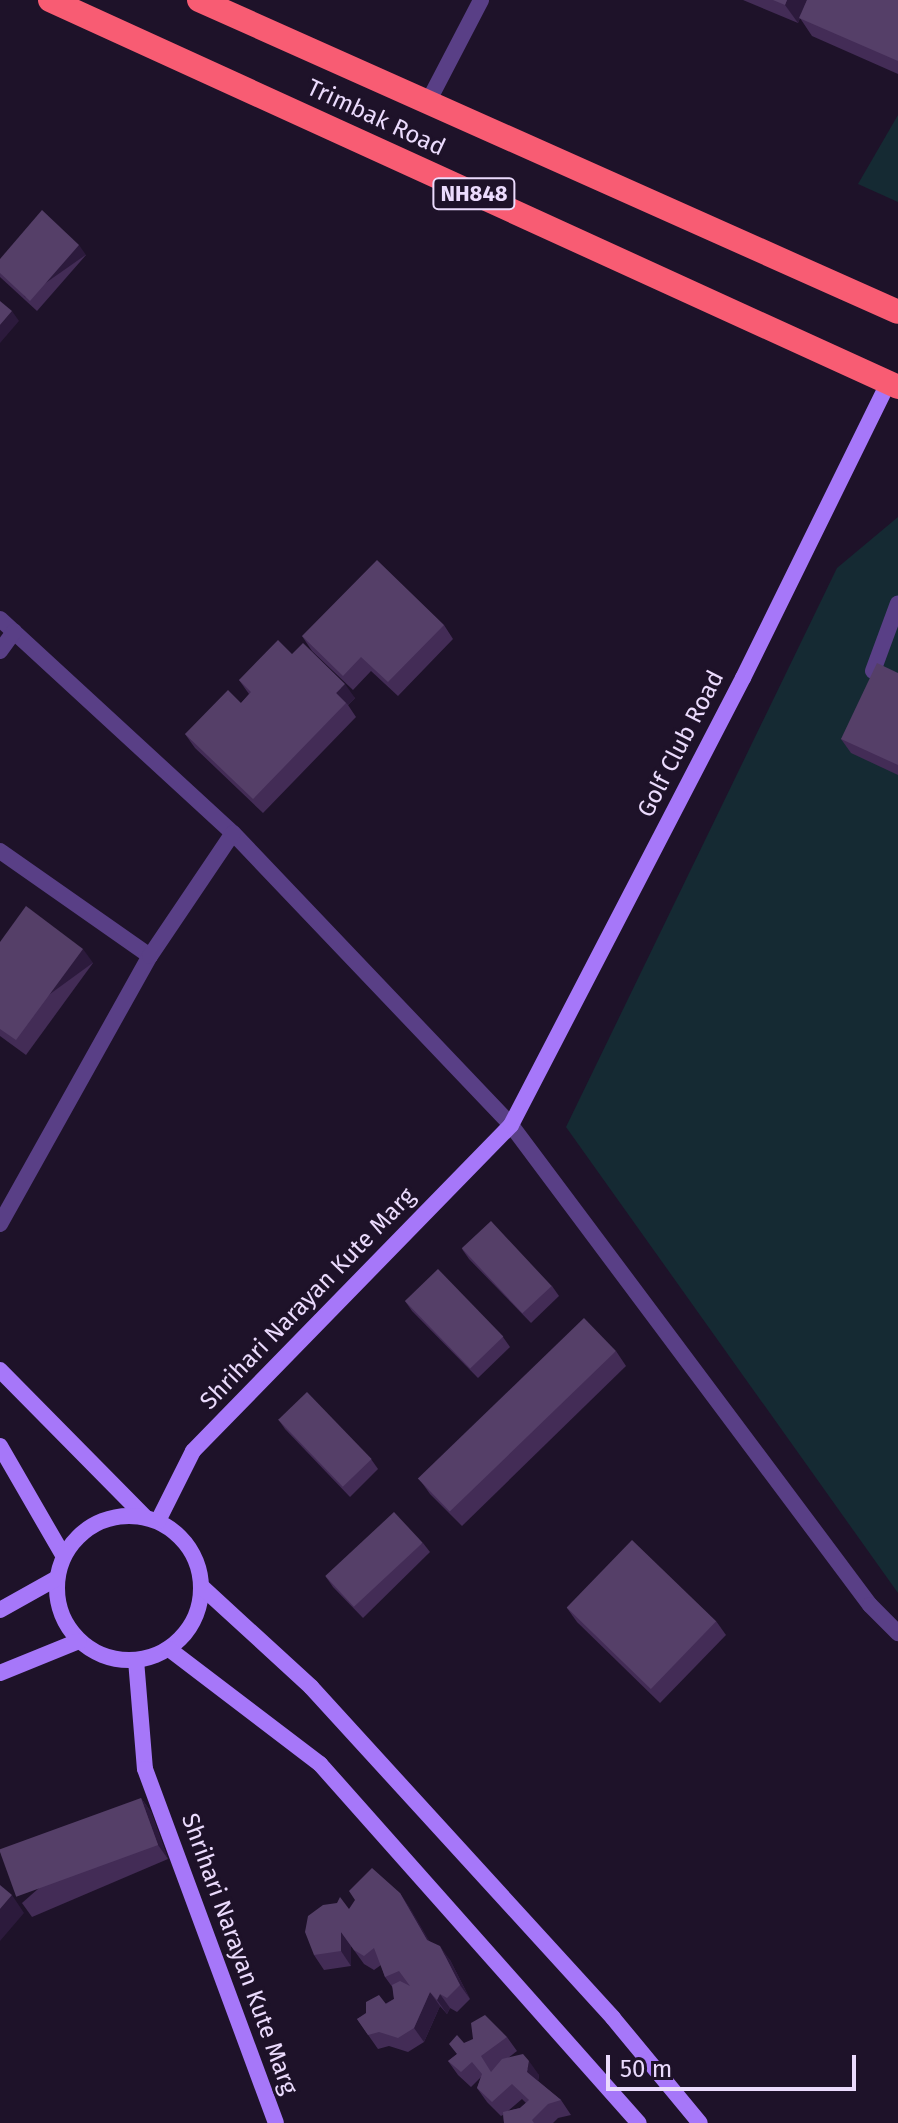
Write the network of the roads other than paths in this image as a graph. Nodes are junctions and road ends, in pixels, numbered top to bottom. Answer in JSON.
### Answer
{"nodes":[{"id":1,"x":50,"y":0,"type":"edge"},
{"id":2,"x":199,"y":0,"type":"edge"},
{"id":3,"x":481,"y":0,"type":"edge"},
{"id":4,"x":428,"y":102,"type":"junction"},
{"id":5,"x":898,"y":312,"type":"edge"},
{"id":6,"x":893,"y":385,"type":"edge"},
{"id":7,"x":898,"y":603,"type":"edge"},
{"id":8,"x":0,"y":619,"type":"edge"},
{"id":9,"x":14,"y":632,"type":"junction"},
{"id":10,"x":0,"y":651,"type":"edge"},
{"id":11,"x":873,"y":671,"type":"edge"},
{"id":12,"x":233,"y":833,"type":"junction"},
{"id":13,"x":0,"y":851,"type":"edge"},
{"id":14,"x":150,"y":956,"type":"junction"},
{"id":15,"x":511,"y":1125,"type":"junction"},
{"id":16,"x":0,"y":1224,"type":"edge"},
{"id":17,"x":0,"y":1370,"type":"edge"},
{"id":18,"x":0,"y":1446,"type":"edge"},
{"id":19,"x":152,"y":1519,"type":"junction"},
{"id":20,"x":63,"y":1555,"type":"junction"},
{"id":21,"x":57,"y":1578,"type":"junction"},
{"id":22,"x":202,"y":1587,"type":"junction"},
{"id":23,"x":0,"y":1610,"type":"edge"},
{"id":24,"x":898,"y":1633,"type":"edge"},
{"id":25,"x":79,"y":1641,"type":"junction"},
{"id":26,"x":169,"y":1649,"type":"junction"},
{"id":27,"x":136,"y":1660,"type":"junction"},
{"id":28,"x":0,"y":1673,"type":"edge"},
{"id":29,"x":276,"y":2123,"type":"edge"},
{"id":30,"x":639,"y":2123,"type":"edge"},
{"id":31,"x":700,"y":2123,"type":"edge"}],
"edges":[{"from":1,"to":6,"type":"highway","name":"Trimbak Road","number":"NH848"},
{"from":2,"to":4,"type":"highway","name":"Trimbak Road","number":"NH848"},
{"from":3,"to":4,"type":"street"},
{"from":4,"to":5,"type":"highway","name":"Trimbak Road","number":"NH848"},
{"from":6,"to":15,"type":"main road","name":"Golf Club Road"},
{"from":7,"to":11,"type":"street"},
{"from":8,"to":9,"type":"street"},
{"from":9,"to":10,"type":"street"},
{"from":9,"to":12,"type":"street"},
{"from":12,"to":14,"type":"street"},
{"from":12,"to":15,"type":"street"},
{"from":13,"to":14,"type":"street"},
{"from":14,"to":16,"type":"street"},
{"from":15,"to":19,"type":"main road","name":"Shrihari Narayan Kute Marg"},
{"from":15,"to":24,"type":"street"},
{"from":17,"to":19,"type":"main road"},
{"from":18,"to":20,"type":"main road"},
{"from":19,"to":20,"type":"main road"},
{"from":19,"to":22,"type":"main road"},
{"from":20,"to":21,"type":"main road"},
{"from":21,"to":23,"type":"main road"},
{"from":21,"to":25,"type":"main road"},
{"from":22,"to":26,"type":"main road"},
{"from":22,"to":31,"type":"main road"},
{"from":25,"to":27,"type":"main road"},
{"from":25,"to":28,"type":"main road"},
{"from":26,"to":27,"type":"main road"},
{"from":26,"to":30,"type":"main road"},
{"from":27,"to":29,"type":"main road","name":"Shrihari Narayan Kute Marg"}]}
